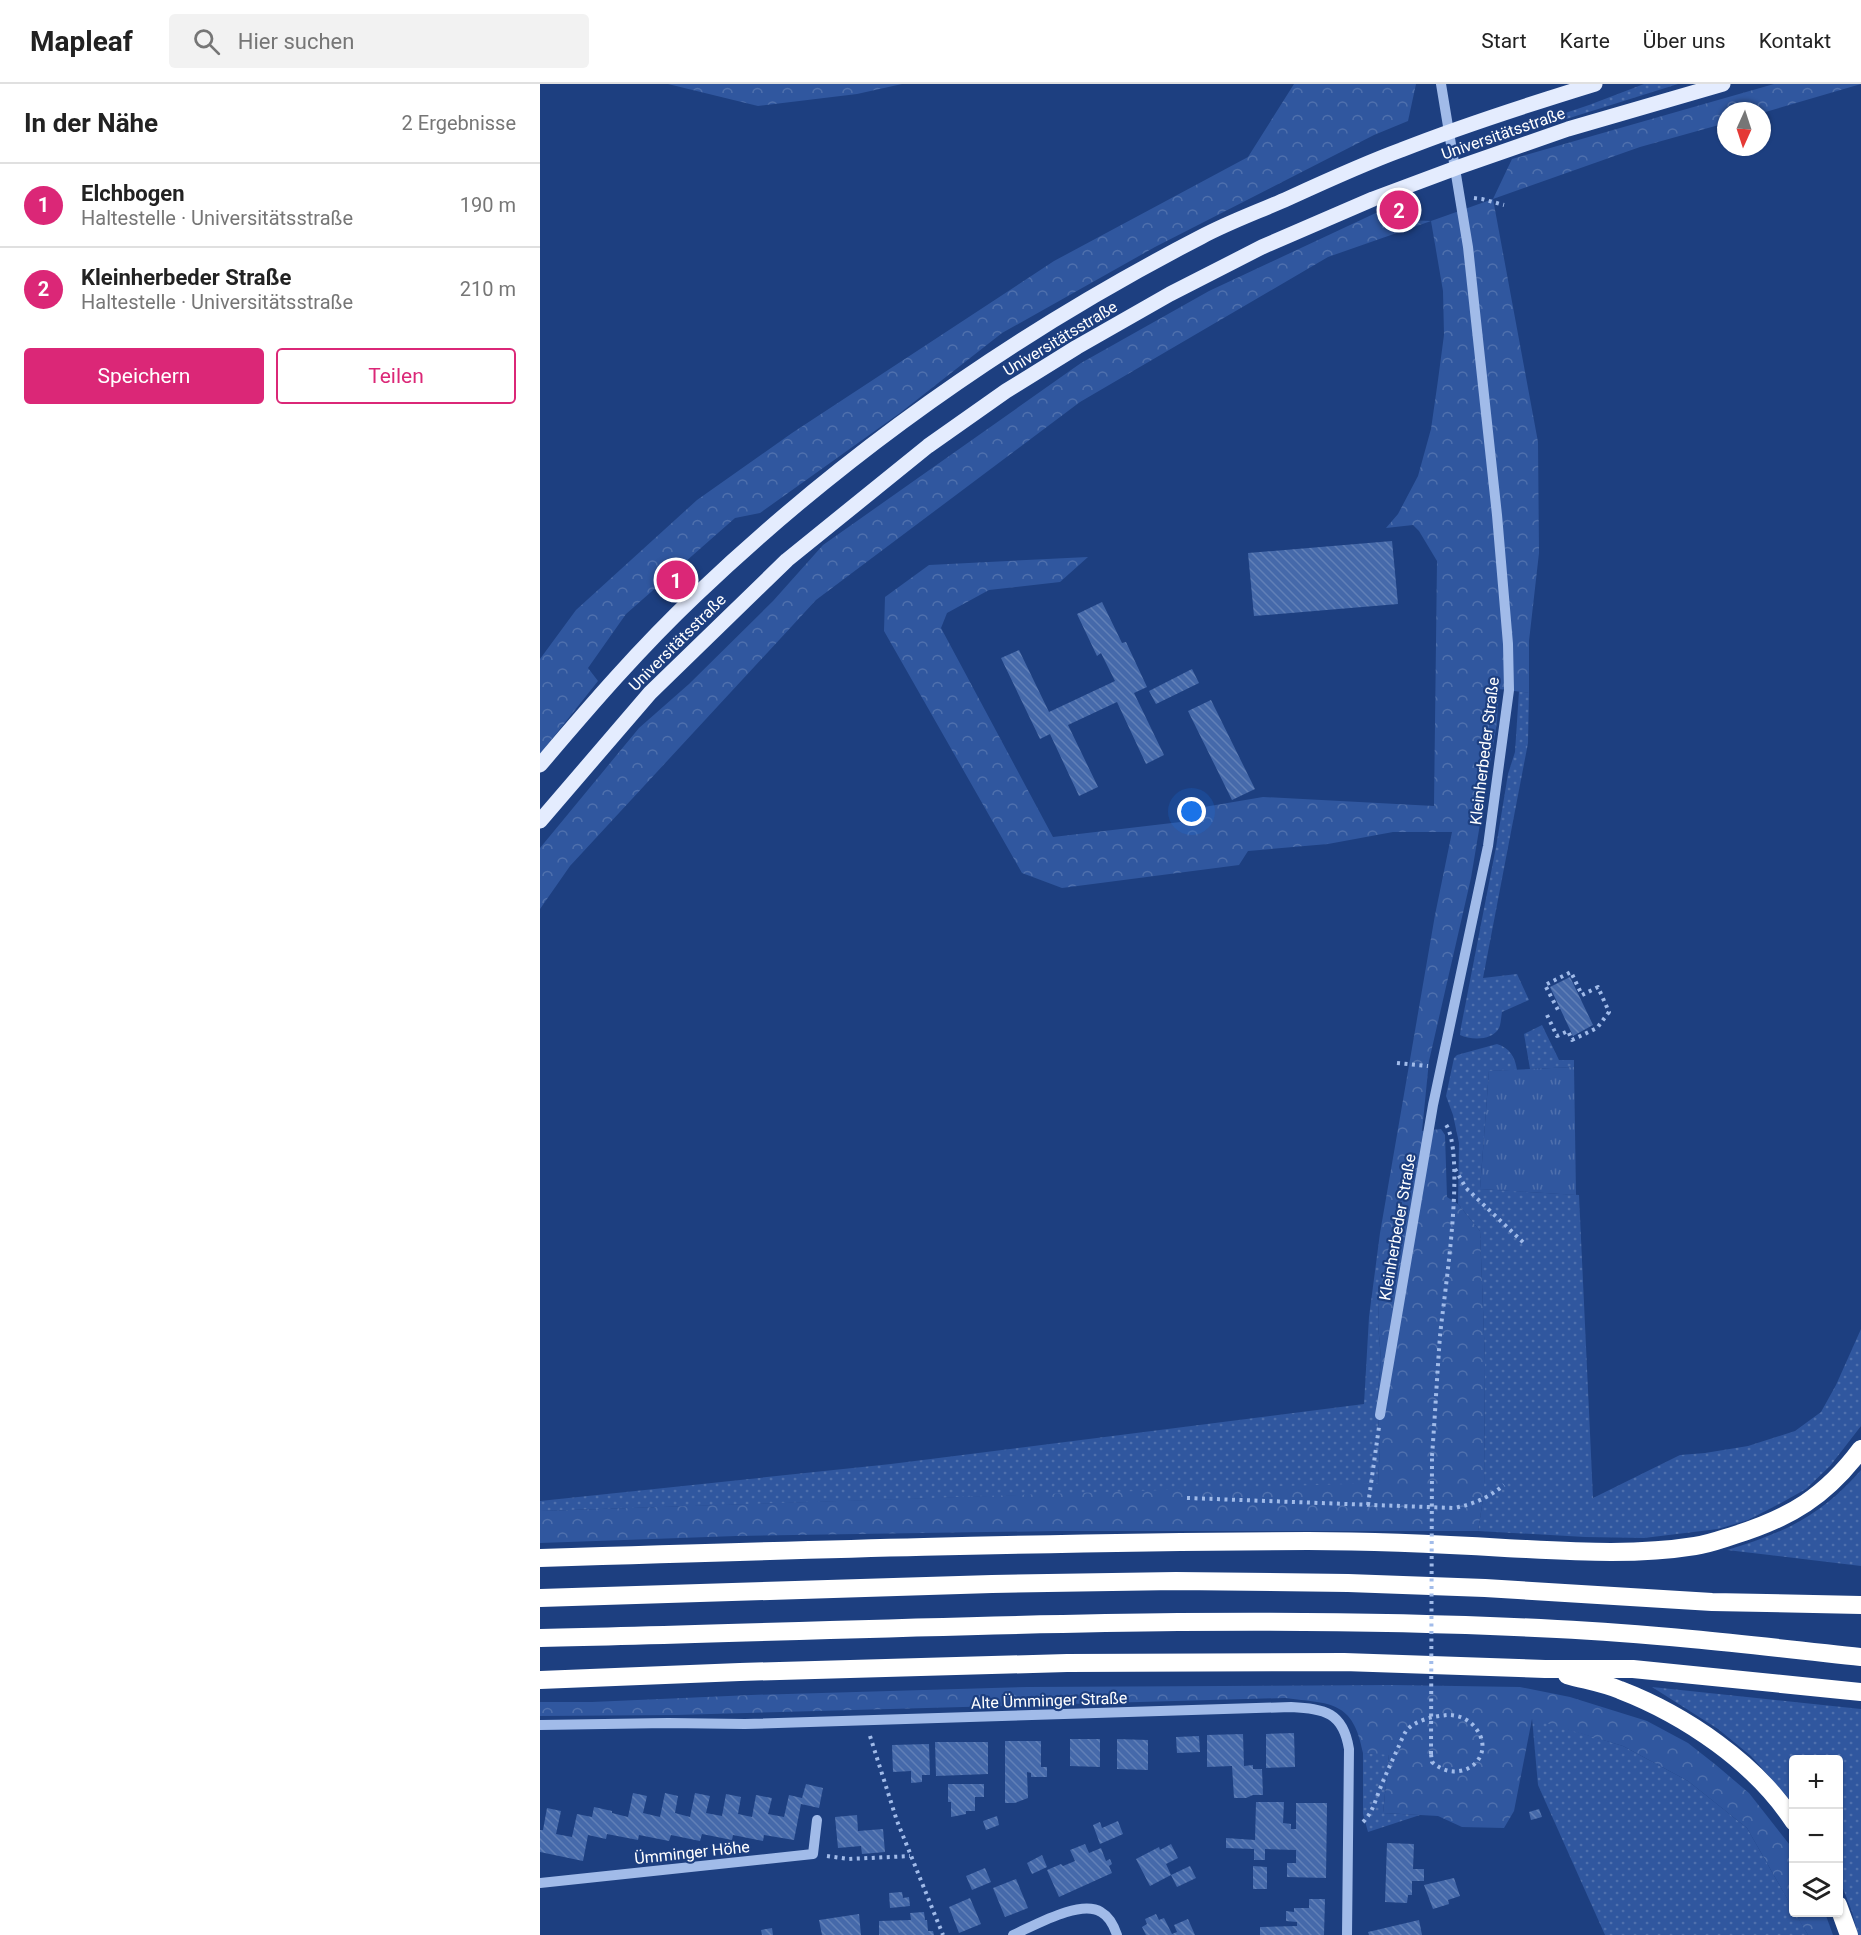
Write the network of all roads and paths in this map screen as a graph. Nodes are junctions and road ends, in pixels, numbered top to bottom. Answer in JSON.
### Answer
{"nodes":[{"id":1,"x":1441,"y":84,"type":"edge"},
{"id":2,"x":1595,"y":84,"type":"edge"},
{"id":3,"x":1723,"y":84,"type":"edge"},
{"id":4,"x":1449,"y":132,"type":"junction"},
{"id":5,"x":1456,"y":168,"type":"junction"},
{"id":6,"x":1461,"y":198,"type":"junction"},
{"id":7,"x":1504,"y":205,"type":"dead end"},
{"id":8,"x":540,"y":765,"type":"edge"},
{"id":9,"x":540,"y":821,"type":"edge"},
{"id":10,"x":1558,"y":1010,"type":"dead end"},
{"id":11,"x":1547,"y":1015,"type":"dead end"},
{"id":12,"x":1397,"y":1063,"type":"dead end"},
{"id":13,"x":1441,"y":1067,"type":"junction"},
{"id":14,"x":1433,"y":1105,"type":"junction"},
{"id":15,"x":1454,"y":1167,"type":"junction"},
{"id":16,"x":1526,"y":1245,"type":"dead end"},
{"id":17,"x":1380,"y":1414,"type":"joint"},
{"id":18,"x":1861,"y":1449,"type":"edge"},
{"id":19,"x":1504,"y":1485,"type":"dead end"},
{"id":20,"x":1187,"y":1498,"type":"dead end"},
{"id":21,"x":1368,"y":1505,"type":"junction"},
{"id":22,"x":540,"y":1558,"type":"edge"},
{"id":23,"x":540,"y":1598,"type":"edge"},
{"id":24,"x":1712,"y":1602,"type":"junction"},
{"id":25,"x":1861,"y":1605,"type":"edge"},
{"id":26,"x":1861,"y":1617,"type":"edge"},
{"id":27,"x":540,"y":1638,"type":"edge"},
{"id":28,"x":1861,"y":1657,"type":"edge"},
{"id":29,"x":1545,"y":1669,"type":"junction"},
{"id":30,"x":540,"y":1680,"type":"edge"},
{"id":31,"x":1861,"y":1692,"type":"edge"},
{"id":32,"x":540,"y":1725,"type":"edge"},
{"id":33,"x":870,"y":1736,"type":"dead end"},
{"id":34,"x":1789,"y":1815,"type":"edge"},
{"id":35,"x":817,"y":1820,"type":"dead end"},
{"id":36,"x":1348,"y":1836,"type":"junction"},
{"id":37,"x":813,"y":1854,"type":"junction"},
{"id":38,"x":910,"y":1856,"type":"junction"},
{"id":39,"x":540,"y":1883,"type":"edge"},
{"id":40,"x":1843,"y":1917,"type":"edge"},
{"id":41,"x":943,"y":1935,"type":"edge"},
{"id":42,"x":1013,"y":1935,"type":"edge"},
{"id":43,"x":1117,"y":1935,"type":"edge"},
{"id":44,"x":1347,"y":1935,"type":"edge"},
{"id":45,"x":1849,"y":1935,"type":"edge"}],
"edges":[{"from":1,"to":4,"type":"street","name":"Kleinherbeder Straße"},
{"from":2,"to":4,"type":"main road","name":"Universitätsstraße"},
{"from":3,"to":5,"type":"main road","name":"Universitätsstraße"},
{"from":4,"to":5,"type":"street","name":"Kleinherbeder Straße"},
{"from":4,"to":8,"type":"main road","name":"Universitätsstraße"},
{"from":5,"to":6,"type":"street","name":"Kleinherbeder Straße"},
{"from":5,"to":9,"type":"main road","name":"Universitätsstraße"},
{"from":6,"to":7,"type":"path"},
{"from":6,"to":13,"type":"street","name":"Kleinherbeder Straße"},
{"from":10,"to":11,"type":"path"},
{"from":12,"to":13,"type":"path"},
{"from":13,"to":14,"type":"street","name":"Kleinherbeder Straße"},
{"from":14,"to":15,"type":"path"},
{"from":14,"to":17,"type":"street","name":"Kleinherbeder Straße"},
{"from":15,"to":16,"type":"path"},
{"from":15,"to":36,"type":"path","bridge":true},
{"from":17,"to":21,"type":"path"},
{"from":18,"to":22,"type":"highway"},
{"from":19,"to":21,"type":"path"},
{"from":20,"to":21,"type":"path"},
{"from":23,"to":24,"type":"highway"},
{"from":24,"to":25,"type":"highway"},
{"from":24,"to":26,"type":"highway"},
{"from":27,"to":28,"type":"highway"},
{"from":29,"to":30,"type":"highway"},
{"from":29,"to":31,"type":"highway"},
{"from":29,"to":34,"type":"highway"},
{"from":32,"to":36,"type":"street","name":"Alte Ümminger Straße"},
{"from":33,"to":38,"type":"path"},
{"from":35,"to":37,"type":"street"},
{"from":36,"to":44,"type":"street","name":"Alte Ümminger Straße"},
{"from":37,"to":38,"type":"path"},
{"from":37,"to":39,"type":"street","name":"Ümminger Höhe"},
{"from":38,"to":41,"type":"path"},
{"from":40,"to":45,"type":"highway"},
{"from":42,"to":43,"type":"street"}]}
